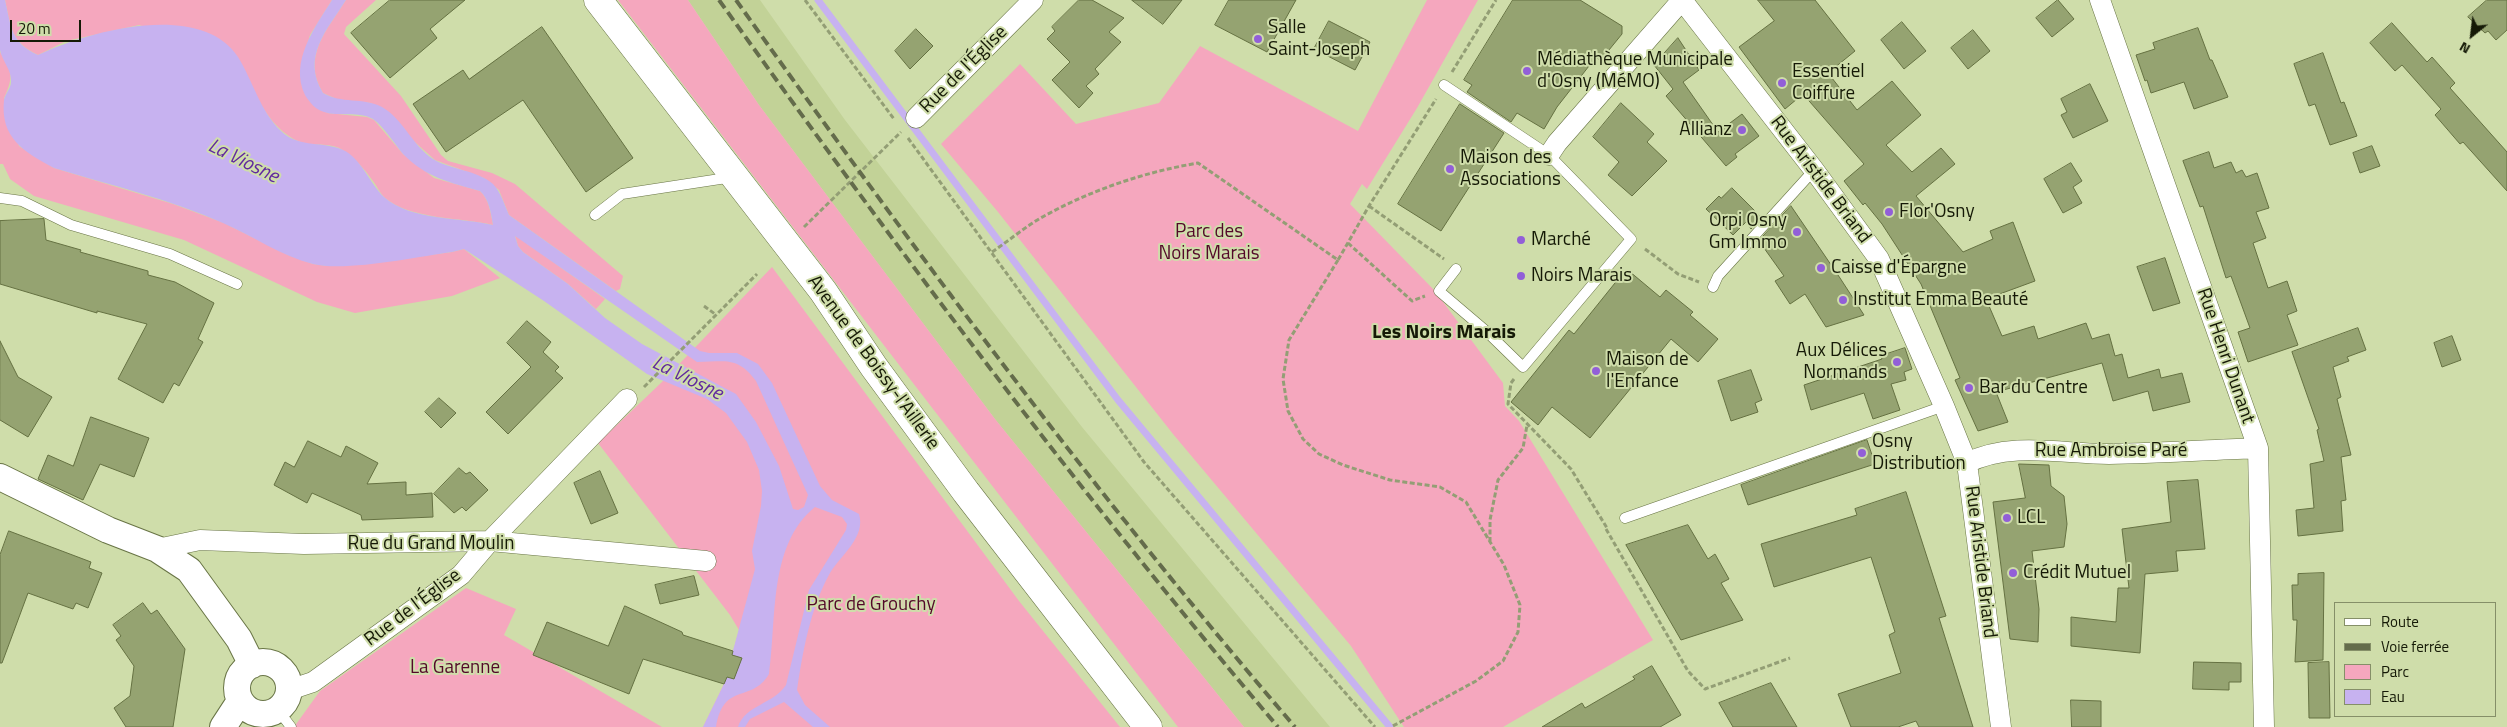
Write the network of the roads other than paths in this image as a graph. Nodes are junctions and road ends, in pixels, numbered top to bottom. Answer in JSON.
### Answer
{"nodes":[{"id":1,"x":598,"y":0,"type":"edge"},
{"id":2,"x":1033,"y":0,"type":"edge"},
{"id":3,"x":1682,"y":0,"type":"edge"},
{"id":4,"x":2100,"y":0,"type":"edge"},
{"id":5,"x":1444,"y":85,"type":"road end"},
{"id":6,"x":916,"y":118,"type":"dead end"},
{"id":7,"x":1550,"y":155,"type":"junction"},
{"id":8,"x":1814,"y":170,"type":"junction"},
{"id":9,"x":734,"y":177,"type":"junction"},
{"id":10,"x":0,"y":198,"type":"edge"},
{"id":11,"x":595,"y":215,"type":"dead end"},
{"id":12,"x":1456,"y":269,"type":"road end"},
{"id":13,"x":237,"y":284,"type":"dead end"},
{"id":14,"x":1714,"y":287,"type":"road end"},
{"id":15,"x":627,"y":399,"type":"dead end"},
{"id":16,"x":1944,"y":406,"type":"junction"},
{"id":17,"x":2258,"y":448,"type":"junction"},
{"id":18,"x":1967,"y":463,"type":"junction"},
{"id":19,"x":0,"y":477,"type":"edge"},
{"id":20,"x":1625,"y":518,"type":"road end"},
{"id":21,"x":490,"y":541,"type":"junction"},
{"id":22,"x":157,"y":549,"type":"junction"},
{"id":23,"x":706,"y":561,"type":"dead end"},
{"id":24,"x":252,"y":665,"type":"junction"},
{"id":25,"x":240,"y":701,"type":"junction"},
{"id":26,"x":286,"y":709,"type":"edge"},
{"id":27,"x":223,"y":727,"type":"edge"},
{"id":28,"x":1148,"y":727,"type":"edge"},
{"id":29,"x":2001,"y":727,"type":"edge"},
{"id":30,"x":2264,"y":727,"type":"edge"}],
"edges":[{"from":1,"to":9,"type":"main road","name":"Avenue de Boissy-l'Aillerie"},
{"from":2,"to":6,"type":"street","name":"Rue de l'Église"},
{"from":3,"to":7,"type":"street"},
{"from":3,"to":8,"type":"street","name":"Rue Aristide Briand"},
{"from":4,"to":17,"type":"street","name":"Rue Henri Dunant"},
{"from":5,"to":7,"type":"lane"},
{"from":7,"to":12,"type":"lane"},
{"from":8,"to":14,"type":"lane"},
{"from":8,"to":16,"type":"street","name":"Rue Aristide Briand"},
{"from":9,"to":11,"type":"lane"},
{"from":9,"to":28,"type":"main road","name":"Avenue de Boissy-l'Aillerie"},
{"from":10,"to":13,"type":"lane"},
{"from":15,"to":21,"type":"street","name":"Rue de l'Église"},
{"from":16,"to":18,"type":"street","name":"Rue Aristide Briand"},
{"from":16,"to":20,"type":"lane"},
{"from":17,"to":18,"type":"street","name":"Rue Ambroise Paré"},
{"from":17,"to":30,"type":"street","name":"Rue Henri Dunant"},
{"from":18,"to":29,"type":"street","name":"Rue Aristide Briand"},
{"from":19,"to":22,"type":"street"},
{"from":21,"to":22,"type":"street","name":"Rue du Grand Moulin"},
{"from":21,"to":23,"type":"street","name":"Rue du Grand Moulin"},
{"from":21,"to":26,"type":"street","name":"Rue de l'Église"},
{"from":22,"to":24,"type":"street"},
{"from":24,"to":25,"type":"street"},
{"from":24,"to":26,"type":"street"},
{"from":25,"to":26,"type":"street"},
{"from":25,"to":27,"type":"street"}]}
